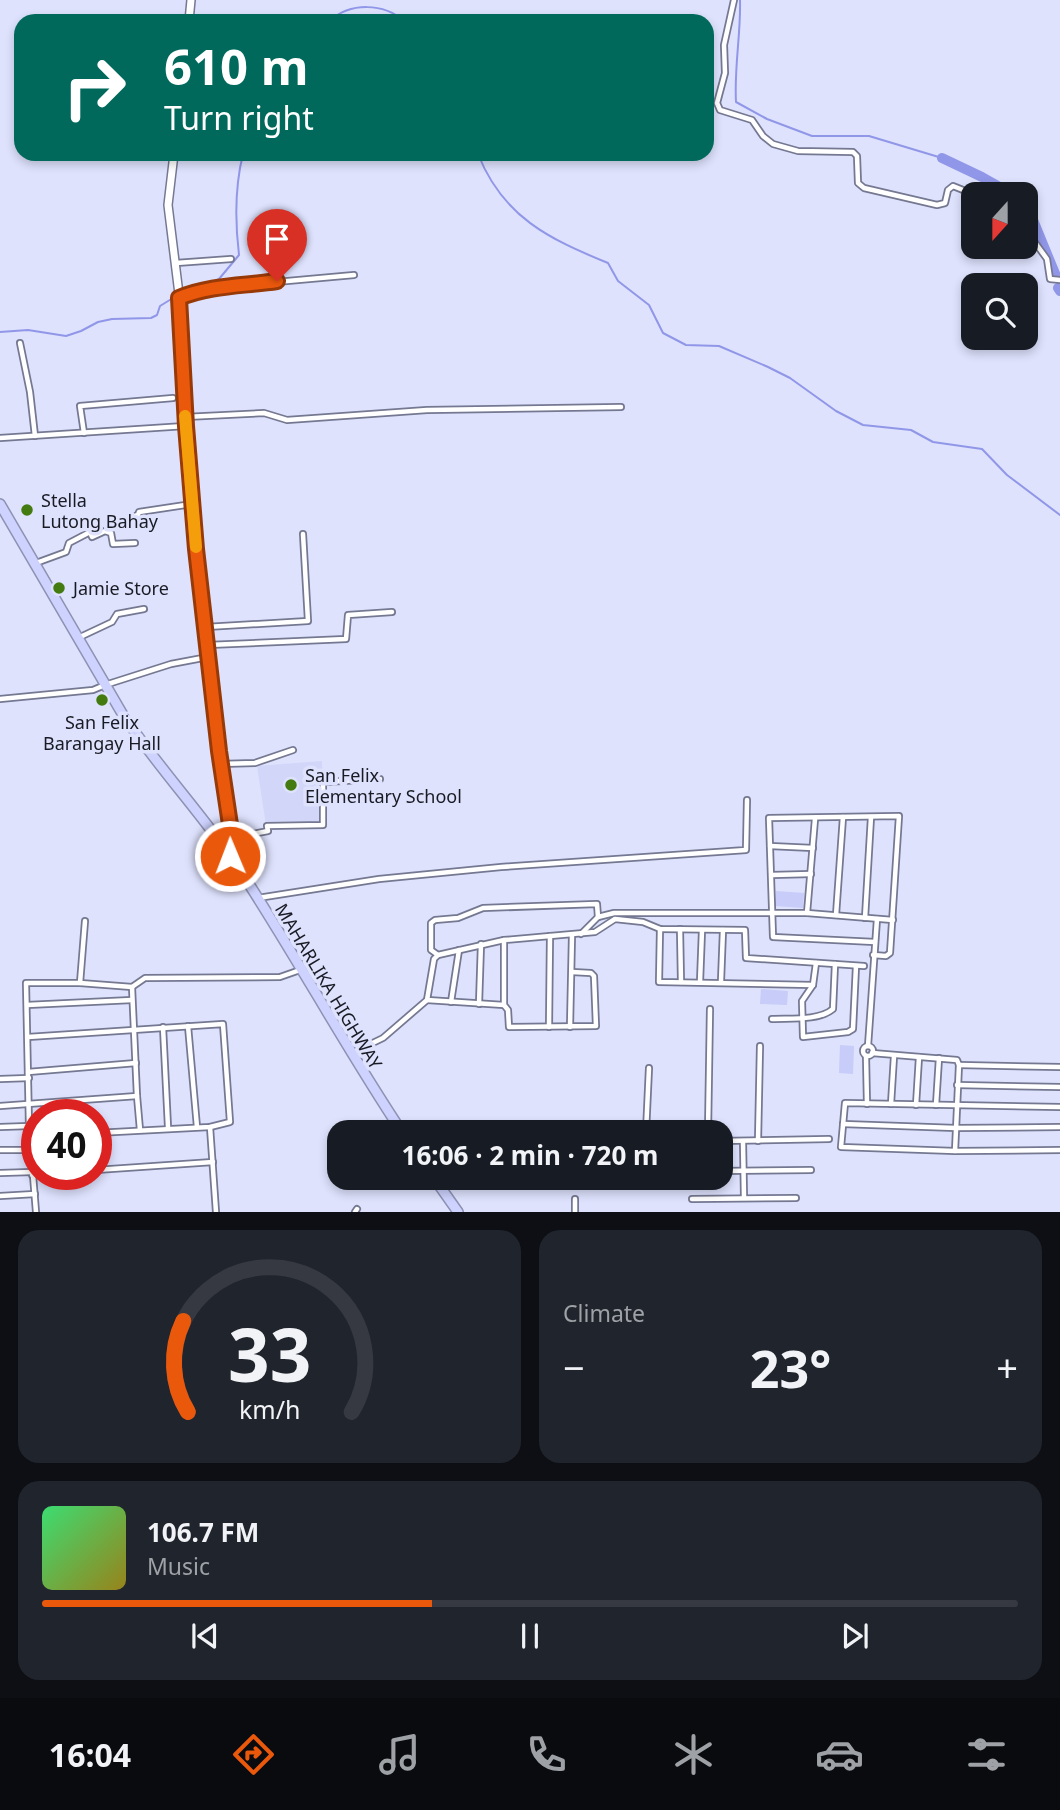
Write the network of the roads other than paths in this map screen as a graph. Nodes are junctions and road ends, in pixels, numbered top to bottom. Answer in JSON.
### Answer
{"nodes":[{"id":1,"x":734,"y":0,"type":"edge"},
{"id":2,"x":173,"y":161,"type":"edge"},
{"id":3,"x":961,"y":189,"type":"edge"},
{"id":4,"x":1038,"y":247,"type":"edge"},
{"id":5,"x":231,"y":259,"type":"dead end"},
{"id":6,"x":175,"y":263,"type":"junction"},
{"id":7,"x":354,"y":275,"type":"dead end"},
{"id":8,"x":1060,"y":280,"type":"edge"},
{"id":9,"x":179,"y":298,"type":"junction"},
{"id":10,"x":20,"y":343,"type":"dead end"},
{"id":11,"x":173,"y":398,"type":"dead end"},
{"id":12,"x":621,"y":407,"type":"dead end"},
{"id":13,"x":185,"y":422,"type":"junction"},
{"id":14,"x":84,"y":433,"type":"junction"},
{"id":15,"x":35,"y":436,"type":"junction"},
{"id":16,"x":0,"y":438,"type":"edge"},
{"id":17,"x":0,"y":504,"type":"edge"},
{"id":18,"x":192,"y":504,"type":"junction"},
{"id":19,"x":131,"y":517,"type":"dead end"},
{"id":20,"x":303,"y":534,"type":"dead end"},
{"id":21,"x":135,"y":543,"type":"dead end"},
{"id":22,"x":36,"y":563,"type":"junction"},
{"id":23,"x":144,"y":609,"type":"dead end"},
{"id":24,"x":392,"y":612,"type":"dead end"},
{"id":25,"x":205,"y":627,"type":"junction"},
{"id":26,"x":78,"y":638,"type":"junction"},
{"id":27,"x":208,"y":645,"type":"junction"},
{"id":28,"x":208,"y":657,"type":"junction"},
{"id":29,"x":104,"y":685,"type":"junction"},
{"id":30,"x":0,"y":699,"type":"edge"},
{"id":31,"x":293,"y":750,"type":"dead end"},
{"id":32,"x":220,"y":764,"type":"junction"},
{"id":33,"x":380,"y":779,"type":"dead end"},
{"id":34,"x":747,"y":800,"type":"dead end"},
{"id":35,"x":843,"y":817,"type":"junction"},
{"id":36,"x":871,"y":817,"type":"junction"},
{"id":37,"x":815,"y":819,"type":"junction"},
{"id":38,"x":232,"y":838,"type":"junction"},
{"id":39,"x":770,"y":846,"type":"junction"},
{"id":40,"x":813,"y":848,"type":"junction"},
{"id":41,"x":230,"y":856,"type":"junction"},
{"id":42,"x":811,"y":874,"type":"junction"},
{"id":43,"x":772,"y":875,"type":"junction"},
{"id":44,"x":257,"y":898,"type":"junction"},
{"id":45,"x":773,"y":913,"type":"junction"},
{"id":46,"x":807,"y":913,"type":"junction"},
{"id":47,"x":836,"y":915,"type":"junction"},
{"id":48,"x":598,"y":916,"type":"junction"},
{"id":49,"x":865,"y":918,"type":"junction"},
{"id":50,"x":877,"y":919,"type":"junction"},
{"id":51,"x":893,"y":920,"type":"junction"},
{"id":52,"x":85,"y":921,"type":"dead end"},
{"id":53,"x":660,"y":929,"type":"junction"},
{"id":54,"x":680,"y":929,"type":"junction"},
{"id":55,"x":702,"y":930,"type":"junction"},
{"id":56,"x":723,"y":930,"type":"junction"},
{"id":57,"x":580,"y":934,"type":"junction"},
{"id":58,"x":572,"y":935,"type":"junction"},
{"id":59,"x":550,"y":936,"type":"junction"},
{"id":60,"x":504,"y":940,"type":"junction"},
{"id":61,"x":875,"y":942,"type":"junction"},
{"id":62,"x":481,"y":944,"type":"junction"},
{"id":63,"x":459,"y":950,"type":"junction"},
{"id":64,"x":873,"y":954,"type":"junction"},
{"id":65,"x":438,"y":955,"type":"junction"},
{"id":66,"x":816,"y":963,"type":"junction"},
{"id":67,"x":835,"y":964,"type":"junction"},
{"id":68,"x":856,"y":966,"type":"junction"},
{"id":69,"x":864,"y":967,"type":"dead end"},
{"id":70,"x":300,"y":970,"type":"junction"},
{"id":71,"x":572,"y":972,"type":"junction"},
{"id":72,"x":721,"y":981,"type":"junction"},
{"id":73,"x":681,"y":982,"type":"junction"},
{"id":74,"x":700,"y":982,"type":"junction"},
{"id":75,"x":80,"y":983,"type":"junction"},
{"id":76,"x":813,"y":985,"type":"junction"},
{"id":77,"x":132,"y":987,"type":"junction"},
{"id":78,"x":132,"y":1000,"type":"junction"},
{"id":79,"x":427,"y":1000,"type":"junction"},
{"id":80,"x":451,"y":1002,"type":"junction"},
{"id":81,"x":480,"y":1004,"type":"junction"},
{"id":82,"x":504,"y":1004,"type":"junction"},
{"id":83,"x":27,"y":1005,"type":"junction"},
{"id":84,"x":710,"y":1009,"type":"dead end"},
{"id":85,"x":803,"y":1017,"type":"junction"},
{"id":86,"x":772,"y":1019,"type":"dead end"},
{"id":87,"x":188,"y":1026,"type":"junction"},
{"id":88,"x":163,"y":1027,"type":"junction"},
{"id":89,"x":549,"y":1027,"type":"junction"},
{"id":90,"x":570,"y":1027,"type":"junction"},
{"id":91,"x":134,"y":1028,"type":"junction"},
{"id":92,"x":28,"y":1037,"type":"junction"},
{"id":93,"x":760,"y":1046,"type":"dead end"},
{"id":94,"x":868,"y":1046,"type":"junction"},
{"id":95,"x":351,"y":1054,"type":"junction"},
{"id":96,"x":869,"y":1055,"type":"junction"},
{"id":97,"x":894,"y":1056,"type":"junction"},
{"id":98,"x":919,"y":1057,"type":"junction"},
{"id":99,"x":939,"y":1058,"type":"junction"},
{"id":100,"x":136,"y":1063,"type":"junction"},
{"id":101,"x":959,"y":1065,"type":"junction"},
{"id":102,"x":1060,"y":1067,"type":"edge"},
{"id":103,"x":649,"y":1068,"type":"dead end"},
{"id":104,"x":28,"y":1075,"type":"junction"},
{"id":105,"x":0,"y":1079,"type":"edge"},
{"id":106,"x":957,"y":1086,"type":"junction"},
{"id":107,"x":1060,"y":1087,"type":"edge"},
{"id":108,"x":137,"y":1096,"type":"junction"},
{"id":109,"x":30,"y":1099,"type":"edge"},
{"id":110,"x":91,"y":1099,"type":"edge"},
{"id":111,"x":21,"y":1104,"type":"edge"},
{"id":112,"x":867,"y":1104,"type":"junction"},
{"id":113,"x":891,"y":1104,"type":"junction"},
{"id":114,"x":0,"y":1105,"type":"edge"},
{"id":115,"x":916,"y":1105,"type":"junction"},
{"id":116,"x":936,"y":1105,"type":"junction"},
{"id":117,"x":957,"y":1106,"type":"junction"},
{"id":118,"x":1060,"y":1107,"type":"edge"},
{"id":119,"x":394,"y":1120,"type":"edge"},
{"id":120,"x":647,"y":1120,"type":"edge"},
{"id":121,"x":708,"y":1120,"type":"edge"},
{"id":122,"x":843,"y":1124,"type":"junction"},
{"id":123,"x":21,"y":1126,"type":"edge"},
{"id":124,"x":0,"y":1127,"type":"edge"},
{"id":125,"x":197,"y":1127,"type":"junction"},
{"id":126,"x":210,"y":1127,"type":"junction"},
{"id":127,"x":1060,"y":1127,"type":"edge"},
{"id":128,"x":168,"y":1128,"type":"junction"},
{"id":129,"x":956,"y":1128,"type":"junction"},
{"id":130,"x":141,"y":1130,"type":"junction"},
{"id":131,"x":112,"y":1132,"type":"edge"},
{"id":132,"x":829,"y":1139,"type":"dead end"},
{"id":133,"x":758,"y":1141,"type":"junction"},
{"id":134,"x":733,"y":1142,"type":"edge"},
{"id":135,"x":743,"y":1142,"type":"junction"},
{"id":136,"x":0,"y":1150,"type":"edge"},
{"id":137,"x":21,"y":1150,"type":"edge"},
{"id":138,"x":1060,"y":1150,"type":"edge"},
{"id":139,"x":955,"y":1151,"type":"junction"},
{"id":140,"x":213,"y":1162,"type":"junction"},
{"id":141,"x":112,"y":1169,"type":"edge"},
{"id":142,"x":811,"y":1170,"type":"dead end"},
{"id":143,"x":733,"y":1171,"type":"edge"},
{"id":144,"x":743,"y":1171,"type":"junction"},
{"id":145,"x":0,"y":1173,"type":"edge"},
{"id":146,"x":21,"y":1173,"type":"edge"},
{"id":147,"x":34,"y":1190,"type":"edge"},
{"id":148,"x":442,"y":1190,"type":"edge"},
{"id":149,"x":35,"y":1194,"type":"junction"},
{"id":150,"x":0,"y":1196,"type":"edge"},
{"id":151,"x":744,"y":1197,"type":"junction"},
{"id":152,"x":796,"y":1198,"type":"dead end"},
{"id":153,"x":575,"y":1199,"type":"dead end"},
{"id":154,"x":692,"y":1199,"type":"dead end"},
{"id":155,"x":36,"y":1212,"type":"edge"},
{"id":156,"x":216,"y":1212,"type":"edge"},
{"id":157,"x":458,"y":1212,"type":"edge"},
{"id":158,"x":575,"y":1212,"type":"edge"}],
"edges":[{"from":1,"to":3,"type":"street"},
{"from":2,"to":6,"type":"street"},
{"from":4,"to":8,"type":"street"},
{"from":5,"to":6,"type":"street"},
{"from":6,"to":9,"type":"street"},
{"from":7,"to":9,"type":"street"},
{"from":9,"to":13,"type":"street"},
{"from":10,"to":15,"type":"street"},
{"from":11,"to":14,"type":"street"},
{"from":12,"to":13,"type":"street"},
{"from":13,"to":14,"type":"street"},
{"from":13,"to":18,"type":"street"},
{"from":14,"to":15,"type":"street"},
{"from":15,"to":16,"type":"street"},
{"from":17,"to":22,"type":"highway","name":"MAHARLIKA HIGHWAY"},
{"from":18,"to":19,"type":"street"},
{"from":18,"to":25,"type":"street"},
{"from":20,"to":25,"type":"street"},
{"from":21,"to":22,"type":"street"},
{"from":22,"to":26,"type":"highway","name":"MAHARLIKA HIGHWAY"},
{"from":23,"to":26,"type":"street"},
{"from":24,"to":27,"type":"street"},
{"from":25,"to":27,"type":"street"},
{"from":26,"to":29,"type":"highway","name":"MAHARLIKA HIGHWAY"},
{"from":27,"to":28,"type":"street"},
{"from":28,"to":29,"type":"street"},
{"from":28,"to":32,"type":"street"},
{"from":29,"to":30,"type":"street"},
{"from":29,"to":41,"type":"highway","name":"MAHARLIKA HIGHWAY"},
{"from":31,"to":32,"type":"street"},
{"from":32,"to":38,"type":"street"},
{"from":33,"to":38,"type":"street"},
{"from":34,"to":44,"type":"street"},
{"from":35,"to":36,"type":"street"},
{"from":35,"to":37,"type":"street"},
{"from":35,"to":47,"type":"street"},
{"from":36,"to":49,"type":"street"},
{"from":36,"to":51,"type":"street"},
{"from":37,"to":39,"type":"street"},
{"from":37,"to":40,"type":"street"},
{"from":38,"to":41,"type":"street"},
{"from":39,"to":40,"type":"street"},
{"from":39,"to":43,"type":"street"},
{"from":40,"to":42,"type":"street"},
{"from":41,"to":44,"type":"highway","name":"MAHARLIKA HIGHWAY"},
{"from":42,"to":43,"type":"street"},
{"from":42,"to":46,"type":"street"},
{"from":43,"to":45,"type":"street"},
{"from":44,"to":70,"type":"highway","name":"MAHARLIKA HIGHWAY"},
{"from":45,"to":46,"type":"street"},
{"from":45,"to":48,"type":"street"},
{"from":45,"to":61,"type":"street"},
{"from":46,"to":47,"type":"street"},
{"from":47,"to":49,"type":"street"},
{"from":48,"to":57,"type":"street"},
{"from":48,"to":65,"type":"street"},
{"from":49,"to":50,"type":"street"},
{"from":50,"to":51,"type":"street"},
{"from":50,"to":61,"type":"street"},
{"from":51,"to":64,"type":"street"},
{"from":52,"to":75,"type":"street"},
{"from":53,"to":54,"type":"street"},
{"from":53,"to":57,"type":"street"},
{"from":53,"to":73,"type":"street"},
{"from":54,"to":55,"type":"street"},
{"from":54,"to":73,"type":"street"},
{"from":55,"to":56,"type":"street"},
{"from":55,"to":74,"type":"street"},
{"from":56,"to":66,"type":"street"},
{"from":56,"to":72,"type":"street"},
{"from":57,"to":58,"type":"street"},
{"from":58,"to":59,"type":"street"},
{"from":58,"to":71,"type":"street"},
{"from":59,"to":60,"type":"street"},
{"from":59,"to":89,"type":"street"},
{"from":60,"to":62,"type":"street"},
{"from":60,"to":82,"type":"street"},
{"from":61,"to":64,"type":"street"},
{"from":62,"to":63,"type":"street"},
{"from":62,"to":81,"type":"street"},
{"from":63,"to":65,"type":"street"},
{"from":63,"to":80,"type":"street"},
{"from":64,"to":94,"type":"street"},
{"from":65,"to":79,"type":"street"},
{"from":66,"to":67,"type":"street"},
{"from":66,"to":76,"type":"street"},
{"from":67,"to":68,"type":"street"},
{"from":67,"to":85,"type":"street"},
{"from":68,"to":69,"type":"street"},
{"from":68,"to":85,"type":"street"},
{"from":70,"to":77,"type":"street"},
{"from":70,"to":95,"type":"highway","name":"MAHARLIKA HIGHWAY"},
{"from":71,"to":90,"type":"street"},
{"from":71,"to":90,"type":"street"},
{"from":72,"to":74,"type":"street"},
{"from":72,"to":76,"type":"street"},
{"from":73,"to":74,"type":"street"},
{"from":75,"to":77,"type":"street"},
{"from":75,"to":83,"type":"street"},
{"from":76,"to":85,"type":"street"},
{"from":77,"to":78,"type":"street"},
{"from":78,"to":83,"type":"street"},
{"from":78,"to":91,"type":"street"},
{"from":79,"to":80,"type":"street"},
{"from":79,"to":95,"type":"street"},
{"from":80,"to":81,"type":"street"},
{"from":81,"to":82,"type":"street"},
{"from":82,"to":89,"type":"street"},
{"from":83,"to":92,"type":"street"},
{"from":84,"to":121,"type":"street"},
{"from":85,"to":86,"type":"street"},
{"from":87,"to":88,"type":"street"},
{"from":87,"to":125,"type":"street"},
{"from":87,"to":126,"type":"street"},
{"from":88,"to":91,"type":"street"},
{"from":88,"to":128,"type":"street"},
{"from":89,"to":90,"type":"street"},
{"from":91,"to":92,"type":"street"},
{"from":91,"to":100,"type":"street"},
{"from":92,"to":104,"type":"street"},
{"from":93,"to":133,"type":"street"},
{"from":94,"to":96,"type":"street"},
{"from":94,"to":96,"type":"street"},
{"from":95,"to":119,"type":"highway","name":"MAHARLIKA HIGHWAY"},
{"from":96,"to":97,"type":"street"},
{"from":96,"to":112,"type":"street"},
{"from":97,"to":98,"type":"street"},
{"from":97,"to":113,"type":"street"},
{"from":98,"to":99,"type":"street"},
{"from":98,"to":115,"type":"street"},
{"from":99,"to":101,"type":"street"},
{"from":99,"to":116,"type":"street"},
{"from":100,"to":104,"type":"street"},
{"from":100,"to":108,"type":"street"},
{"from":101,"to":102,"type":"street"},
{"from":101,"to":106,"type":"street"},
{"from":103,"to":120,"type":"street"},
{"from":104,"to":105,"type":"street"},
{"from":104,"to":109,"type":"street"},
{"from":106,"to":107,"type":"street"},
{"from":106,"to":117,"type":"street"},
{"from":108,"to":110,"type":"street"},
{"from":108,"to":130,"type":"street"},
{"from":111,"to":114,"type":"street"},
{"from":112,"to":113,"type":"street"},
{"from":112,"to":122,"type":"street"},
{"from":113,"to":115,"type":"street"},
{"from":115,"to":116,"type":"street"},
{"from":116,"to":117,"type":"street"},
{"from":117,"to":118,"type":"street"},
{"from":117,"to":129,"type":"street"},
{"from":122,"to":129,"type":"street"},
{"from":122,"to":139,"type":"street"},
{"from":123,"to":124,"type":"street"},
{"from":125,"to":126,"type":"street"},
{"from":125,"to":128,"type":"street"},
{"from":126,"to":140,"type":"street"},
{"from":127,"to":129,"type":"street"},
{"from":128,"to":130,"type":"street"},
{"from":129,"to":139,"type":"street"},
{"from":130,"to":131,"type":"street"},
{"from":132,"to":133,"type":"street"},
{"from":133,"to":135,"type":"street"},
{"from":134,"to":135,"type":"street"},
{"from":135,"to":144,"type":"street"},
{"from":136,"to":137,"type":"street"},
{"from":138,"to":139,"type":"street"},
{"from":140,"to":141,"type":"street"},
{"from":140,"to":156,"type":"street"},
{"from":142,"to":144,"type":"street"},
{"from":143,"to":144,"type":"street"},
{"from":144,"to":151,"type":"street"},
{"from":145,"to":146,"type":"street"},
{"from":147,"to":149,"type":"street"},
{"from":148,"to":157,"type":"highway"},
{"from":149,"to":150,"type":"street"},
{"from":149,"to":155,"type":"street"},
{"from":151,"to":152,"type":"street"},
{"from":151,"to":154,"type":"street"},
{"from":153,"to":158,"type":"street"}]}
